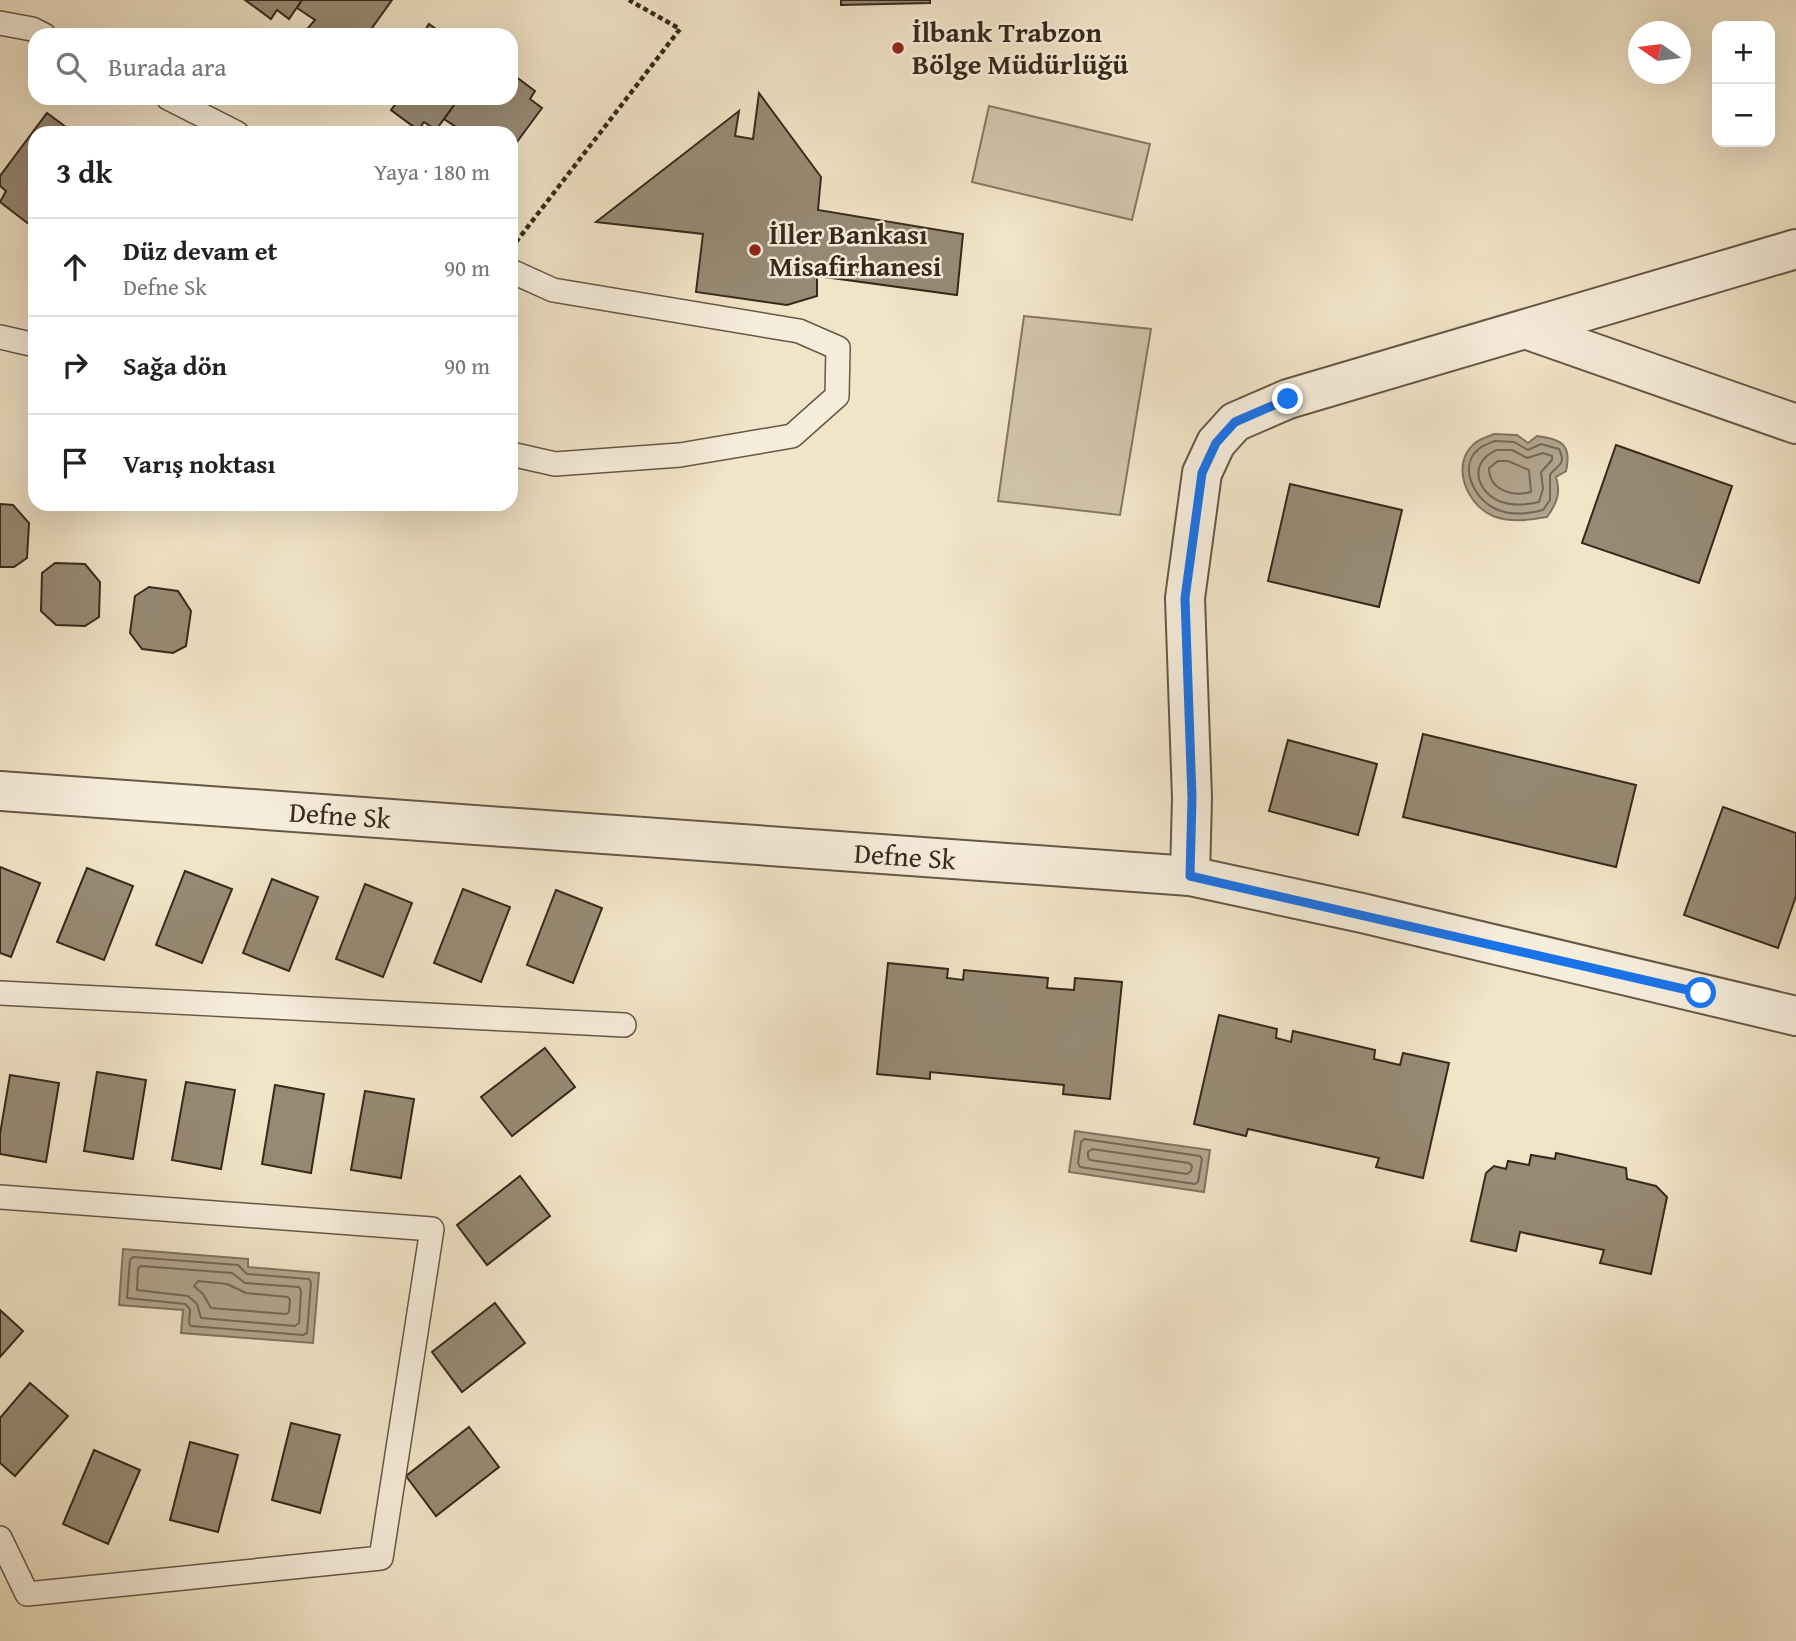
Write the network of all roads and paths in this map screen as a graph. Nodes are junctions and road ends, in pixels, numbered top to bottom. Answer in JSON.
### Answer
{"nodes":[{"id":1,"x":629,"y":0,"type":"edge"},
{"id":2,"x":0,"y":23,"type":"edge"},
{"id":3,"x":28,"y":28,"type":"edge"},
{"id":4,"x":182,"y":105,"type":"edge"},
{"id":5,"x":223,"y":126,"type":"edge"},
{"id":6,"x":518,"y":239,"type":"edge"},
{"id":7,"x":1796,"y":249,"type":"edge"},
{"id":8,"x":518,"y":274,"type":"edge"},
{"id":9,"x":1528,"y":330,"type":"junction"},
{"id":10,"x":0,"y":337,"type":"edge"},
{"id":11,"x":28,"y":343,"type":"edge"},
{"id":12,"x":1796,"y":424,"type":"edge"},
{"id":13,"x":518,"y":456,"type":"edge"},
{"id":14,"x":0,"y":791,"type":"edge"},
{"id":15,"x":1190,"y":876,"type":"junction"},
{"id":16,"x":0,"y":993,"type":"edge"},
{"id":17,"x":1796,"y":1017,"type":"edge"},
{"id":18,"x":624,"y":1025,"type":"dead end"},
{"id":19,"x":0,"y":1197,"type":"edge"},
{"id":20,"x":0,"y":1538,"type":"edge"}],
"edges":[{"from":1,"to":6,"type":"path"},
{"from":2,"to":3,"type":"lane"},
{"from":4,"to":5,"type":"lane"},
{"from":7,"to":9,"type":"street"},
{"from":8,"to":13,"type":"lane"},
{"from":9,"to":12,"type":"street"},
{"from":9,"to":15,"type":"street"},
{"from":10,"to":11,"type":"lane"},
{"from":14,"to":15,"type":"street","name":"Defne Sk"},
{"from":15,"to":17,"type":"street","name":"Defne Sk"},
{"from":16,"to":18,"type":"lane"},
{"from":19,"to":20,"type":"lane"}]}
